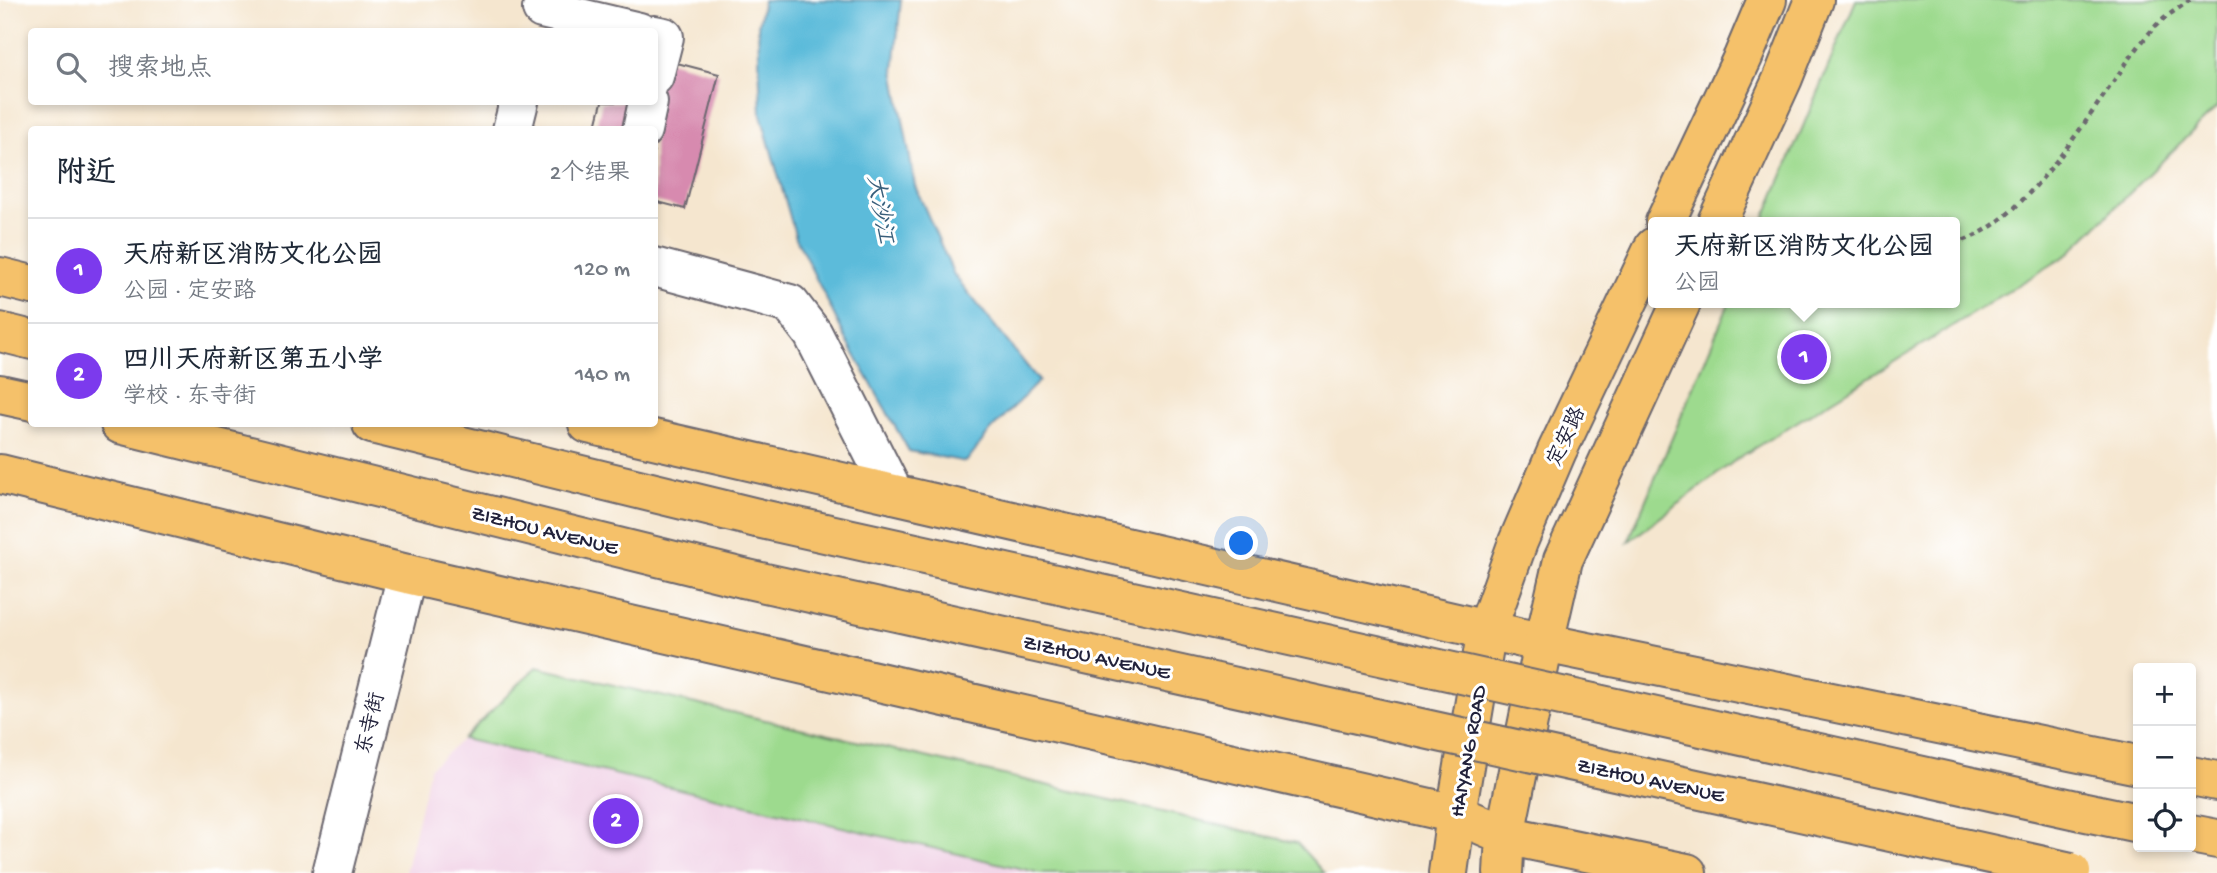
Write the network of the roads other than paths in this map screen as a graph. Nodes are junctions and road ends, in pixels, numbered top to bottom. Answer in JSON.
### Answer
{"nodes":[{"id":1,"x":1767,"y":0,"type":"edge"},
{"id":2,"x":1814,"y":0,"type":"edge"},
{"id":3,"x":541,"y":14,"type":"edge"},
{"id":4,"x":617,"y":28,"type":"edge"},
{"id":5,"x":658,"y":36,"type":"edge"},
{"id":6,"x":658,"y":60,"type":"edge"},
{"id":7,"x":518,"y":105,"type":"edge"},
{"id":8,"x":648,"y":105,"type":"edge"},
{"id":9,"x":513,"y":126,"type":"edge"},
{"id":10,"x":643,"y":126,"type":"edge"},
{"id":11,"x":1667,"y":217,"type":"edge"},
{"id":12,"x":1719,"y":217,"type":"edge"},
{"id":13,"x":1648,"y":260,"type":"edge"},
{"id":14,"x":658,"y":268,"type":"edge"},
{"id":15,"x":0,"y":277,"type":"edge"},
{"id":16,"x":28,"y":284,"type":"edge"},
{"id":17,"x":1679,"y":308,"type":"edge"},
{"id":18,"x":0,"y":332,"type":"edge"},
{"id":19,"x":28,"y":339,"type":"edge"},
{"id":20,"x":0,"y":394,"type":"edge"},
{"id":21,"x":28,"y":400,"type":"edge"},
{"id":22,"x":132,"y":427,"type":"edge"},
{"id":23,"x":384,"y":427,"type":"edge"},
{"id":24,"x":601,"y":427,"type":"edge"},
{"id":25,"x":0,"y":474,"type":"edge"},
{"id":26,"x":894,"y":494,"type":"junction"},
{"id":27,"x":407,"y":573,"type":"junction"},
{"id":28,"x":1487,"y":629,"type":"junction"},
{"id":29,"x":1544,"y":643,"type":"junction"},
{"id":30,"x":2133,"y":764,"type":"edge"},
{"id":31,"x":2196,"y":777,"type":"edge"},
{"id":32,"x":2217,"y":781,"type":"edge"},
{"id":33,"x":1456,"y":814,"type":"junction"},
{"id":34,"x":2133,"y":822,"type":"edge"},
{"id":35,"x":1505,"y":835,"type":"junction"},
{"id":36,"x":2196,"y":835,"type":"edge"},
{"id":37,"x":2217,"y":839,"type":"edge"},
{"id":38,"x":2074,"y":872,"type":"edge"},
{"id":39,"x":332,"y":873,"type":"edge"},
{"id":40,"x":1448,"y":873,"type":"edge"},
{"id":41,"x":1503,"y":873,"type":"edge"},
{"id":42,"x":1687,"y":873,"type":"edge"}],
"edges":[{"from":1,"to":11,"type":"main road"},
{"from":2,"to":12,"type":"main road"},
{"from":3,"to":4,"type":"street"},
{"from":5,"to":6,"type":"street"},
{"from":7,"to":9,"type":"street"},
{"from":8,"to":10,"type":"street"},
{"from":13,"to":28,"type":"main road","name":"定安路"},
{"from":14,"to":26,"type":"street"},
{"from":15,"to":16,"type":"main road"},
{"from":17,"to":29,"type":"main road"},
{"from":18,"to":19,"type":"main road"},
{"from":20,"to":21,"type":"main road"},
{"from":22,"to":38,"type":"main road","name":"ZIZHOU AVENUE","bridge":true},
{"from":23,"to":34,"type":"main road","bridge":true},
{"from":24,"to":26,"type":"main road"},
{"from":25,"to":27,"type":"main road"},
{"from":26,"to":28,"type":"main road"},
{"from":27,"to":33,"type":"main road"},
{"from":27,"to":39,"type":"street","name":"东寺街"},
{"from":28,"to":29,"type":"main road"},
{"from":28,"to":33,"type":"main road","name":"HAIYANG ROAD"},
{"from":29,"to":30,"type":"main road"},
{"from":29,"to":35,"type":"main road"},
{"from":31,"to":32,"type":"main road"},
{"from":33,"to":35,"type":"main road"},
{"from":33,"to":40,"type":"main road","name":"HAIYANG ROAD"},
{"from":35,"to":41,"type":"main road"},
{"from":35,"to":42,"type":"main road"},
{"from":36,"to":37,"type":"main road"}]}
